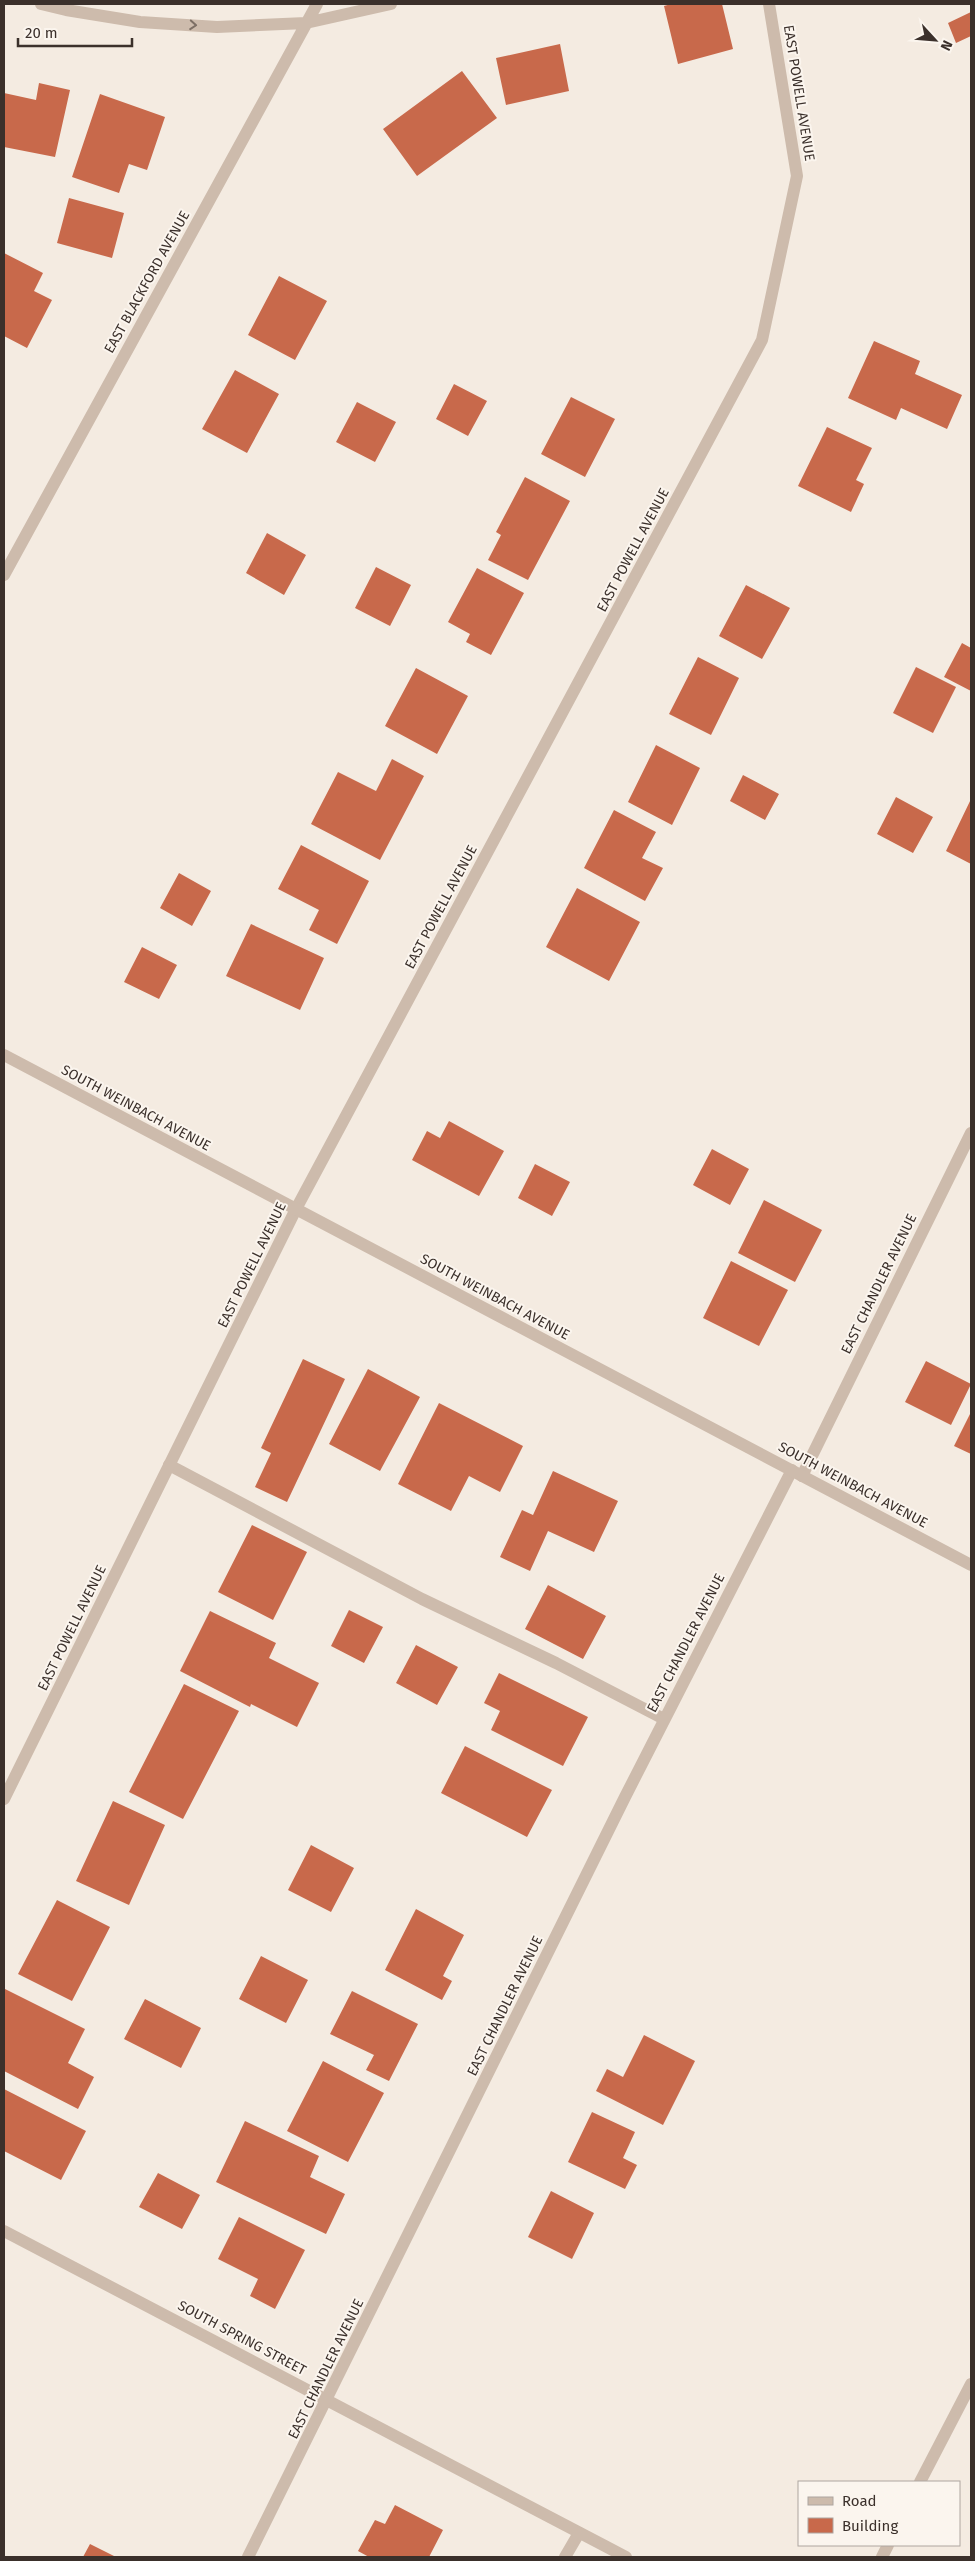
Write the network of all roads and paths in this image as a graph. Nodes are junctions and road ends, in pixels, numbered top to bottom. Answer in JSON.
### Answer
{"nodes":[{"id":1,"x":41,"y":4,"type":"edge"},
{"id":2,"x":317,"y":4,"type":"edge"},
{"id":3,"x":392,"y":4,"type":"edge"},
{"id":4,"x":769,"y":4,"type":"edge"},
{"id":5,"x":306,"y":24,"type":"junction"},
{"id":6,"x":4,"y":575,"type":"edge"},
{"id":7,"x":4,"y":1055,"type":"edge"},
{"id":8,"x":971,"y":1133,"type":"edge"},
{"id":9,"x":296,"y":1209,"type":"junction"},
{"id":10,"x":169,"y":1465,"type":"junction"},
{"id":11,"x":797,"y":1473,"type":"junction"},
{"id":12,"x":971,"y":1565,"type":"edge"},
{"id":13,"x":664,"y":1719,"type":"junction"},
{"id":14,"x":4,"y":1799,"type":"edge"},
{"id":15,"x":4,"y":2231,"type":"edge"},
{"id":16,"x":971,"y":2384,"type":"edge"},
{"id":17,"x":328,"y":2400,"type":"junction"},
{"id":18,"x":921,"y":2481,"type":"edge"},
{"id":19,"x":579,"y":2533,"type":"junction"},
{"id":20,"x":248,"y":2557,"type":"edge"},
{"id":21,"x":565,"y":2557,"type":"edge"},
{"id":22,"x":626,"y":2557,"type":"edge"}],
"edges":[{"from":1,"to":5,"type":"street","one_way":true},
{"from":2,"to":5,"type":"street","name":"EAST BLACKFORD AVENUE"},
{"from":3,"to":5,"type":"street"},
{"from":4,"to":9,"type":"street","name":"EAST POWELL AVENUE"},
{"from":5,"to":6,"type":"street","name":"EAST BLACKFORD AVENUE"},
{"from":7,"to":9,"type":"street","name":"SOUTH WEINBACH AVENUE"},
{"from":8,"to":11,"type":"street","name":"EAST CHANDLER AVENUE"},
{"from":9,"to":10,"type":"street","name":"EAST POWELL AVENUE"},
{"from":9,"to":11,"type":"street","name":"SOUTH WEINBACH AVENUE"},
{"from":10,"to":13,"type":"street"},
{"from":10,"to":14,"type":"street","name":"EAST POWELL AVENUE"},
{"from":11,"to":12,"type":"street","name":"SOUTH WEINBACH AVENUE"},
{"from":11,"to":13,"type":"street","name":"EAST CHANDLER AVENUE"},
{"from":13,"to":17,"type":"street","name":"EAST CHANDLER AVENUE"},
{"from":15,"to":17,"type":"street","name":"SOUTH SPRING STREET"},
{"from":16,"to":18,"type":"street"},
{"from":17,"to":19,"type":"street","name":"SOUTH SPRING STREET"},
{"from":17,"to":20,"type":"street","name":"EAST CHANDLER AVENUE"},
{"from":19,"to":21,"type":"street"},
{"from":19,"to":22,"type":"street","name":"SOUTH SPRING STREET"}]}
